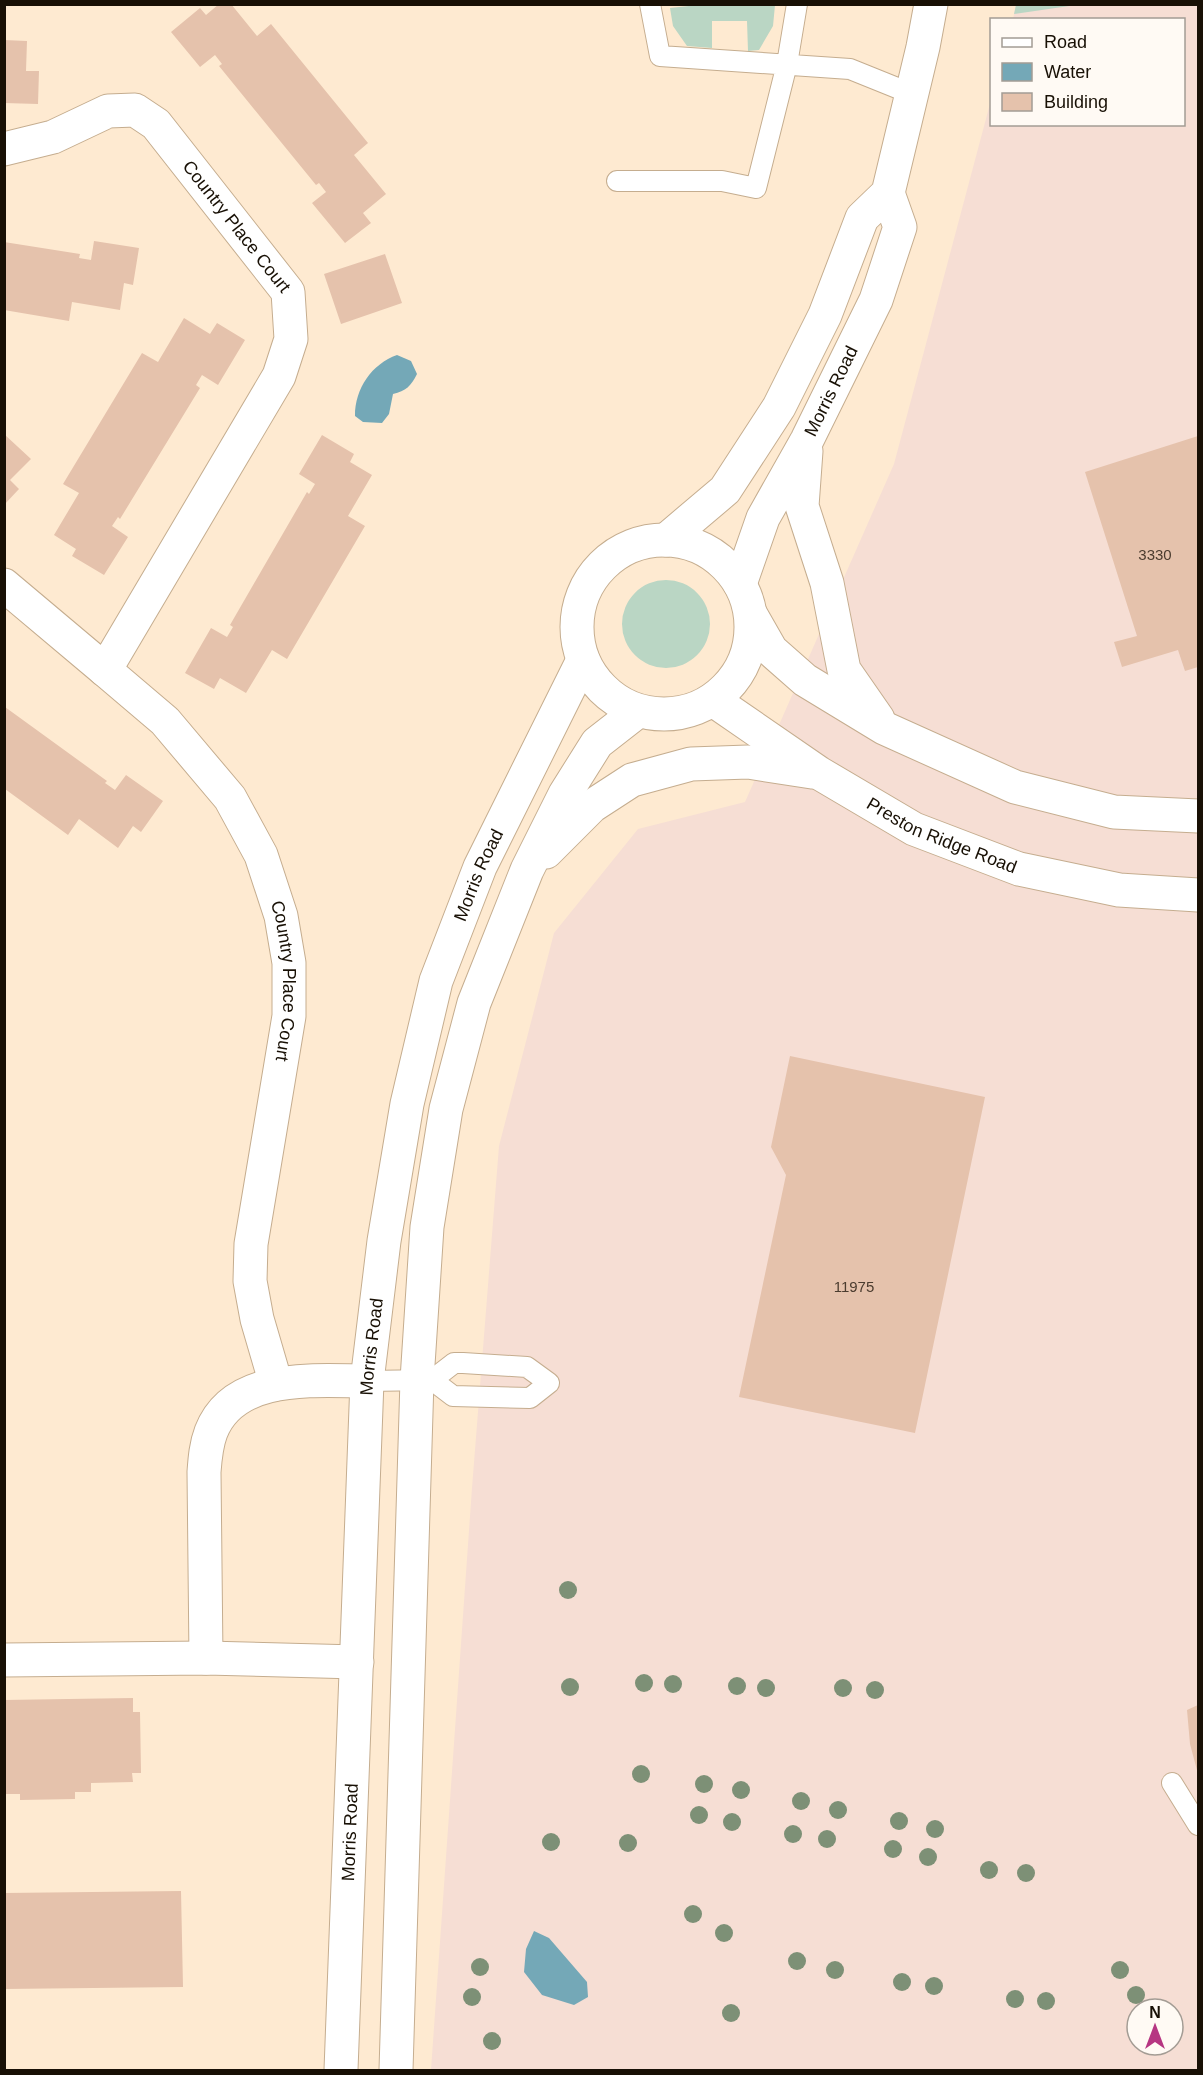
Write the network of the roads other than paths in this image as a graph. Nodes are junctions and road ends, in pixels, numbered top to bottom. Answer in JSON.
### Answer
{"nodes":[{"id":1,"x":650,"y":4,"type":"edge"},
{"id":2,"x":797,"y":4,"type":"edge"},
{"id":3,"x":931,"y":4,"type":"edge"},
{"id":4,"x":787,"y":64,"type":"junction"},
{"id":5,"x":912,"y":94,"type":"junction"},
{"id":6,"x":4,"y":149,"type":"edge"},
{"id":7,"x":617,"y":181,"type":"dead end"},
{"id":8,"x":888,"y":193,"type":"junction"},
{"id":9,"x":807,"y":440,"type":"junction"},
{"id":10,"x":666,"y":540,"type":"junction"},
{"id":11,"x":740,"y":584,"type":"junction"},
{"id":12,"x":4,"y":585,"type":"edge"},
{"id":13,"x":751,"y":615,"type":"junction"},
{"id":14,"x":583,"y":660,"type":"junction"},
{"id":15,"x":105,"y":670,"type":"junction"},
{"id":16,"x":712,"y":700,"type":"junction"},
{"id":17,"x":638,"y":711,"type":"junction"},
{"id":18,"x":884,"y":728,"type":"junction"},
{"id":19,"x":819,"y":773,"type":"junction"},
{"id":20,"x":1198,"y":816,"type":"edge"},
{"id":21,"x":527,"y":870,"type":"junction"},
{"id":22,"x":1198,"y":895,"type":"edge"},
{"id":23,"x":424,"y":1380,"type":"junction"},
{"id":24,"x":367,"y":1381,"type":"junction"},
{"id":25,"x":276,"y":1384,"type":"junction"},
{"id":26,"x":206,"y":1658,"type":"junction"},
{"id":27,"x":4,"y":1660,"type":"edge"},
{"id":28,"x":357,"y":1662,"type":"junction"},
{"id":29,"x":1172,"y":1783,"type":"dead end"},
{"id":30,"x":1198,"y":1825,"type":"edge"},
{"id":31,"x":341,"y":2070,"type":"edge"},
{"id":32,"x":396,"y":2070,"type":"edge"}],
"edges":[{"from":1,"to":4,"type":"lane"},
{"from":2,"to":4,"type":"lane"},
{"from":3,"to":5,"type":"street"},
{"from":4,"to":5,"type":"lane"},
{"from":4,"to":7,"type":"lane"},
{"from":5,"to":8,"type":"street"},
{"from":6,"to":15,"type":"street","name":"Country Place Court"},
{"from":8,"to":9,"type":"street","name":"Morris Road"},
{"from":8,"to":10,"type":"street"},
{"from":9,"to":11,"type":"street","name":"Morris Road"},
{"from":9,"to":18,"type":"street"},
{"from":10,"to":11,"type":"street"},
{"from":10,"to":14,"type":"street"},
{"from":11,"to":13,"type":"street"},
{"from":12,"to":15,"type":"street","name":"Country Place Court"},
{"from":13,"to":16,"type":"street"},
{"from":13,"to":18,"type":"street"},
{"from":14,"to":17,"type":"street"},
{"from":14,"to":24,"type":"street","name":"Morris Road"},
{"from":15,"to":25,"type":"street","name":"Country Place Court"},
{"from":16,"to":17,"type":"street"},
{"from":16,"to":19,"type":"street","name":"Preston Ridge Road"},
{"from":17,"to":21,"type":"street"},
{"from":18,"to":20,"type":"street"},
{"from":19,"to":21,"type":"street"},
{"from":19,"to":22,"type":"street","name":"Preston Ridge Road"},
{"from":21,"to":23,"type":"street"},
{"from":23,"to":23,"type":"lane"},
{"from":23,"to":24,"type":"lane"},
{"from":23,"to":32,"type":"street"},
{"from":24,"to":25,"type":"street"},
{"from":24,"to":28,"type":"street","name":"Morris Road"},
{"from":25,"to":26,"type":"street"},
{"from":26,"to":27,"type":"street"},
{"from":26,"to":28,"type":"street"},
{"from":28,"to":31,"type":"street","name":"Morris Road"},
{"from":29,"to":30,"type":"lane"}]}
